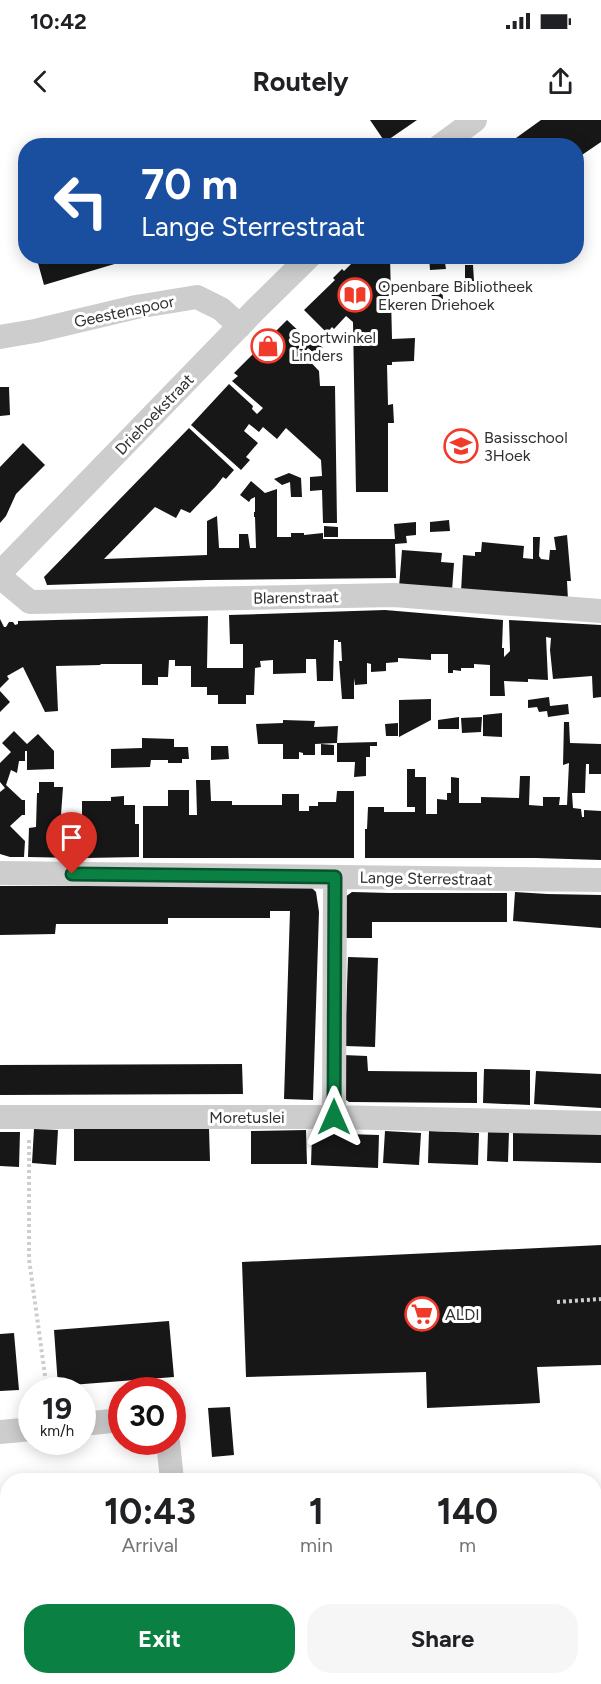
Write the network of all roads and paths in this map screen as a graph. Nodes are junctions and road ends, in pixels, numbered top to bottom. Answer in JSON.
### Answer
{"nodes":[{"id":1,"x":475,"y":120,"type":"edge"},
{"id":2,"x":451,"y":138,"type":"edge"},
{"id":3,"x":302,"y":264,"type":"edge"},
{"id":4,"x":240,"y":326,"type":"junction"},
{"id":5,"x":0,"y":337,"type":"edge"},
{"id":6,"x":0,"y":573,"type":"edge"},
{"id":7,"x":0,"y":577,"type":"edge"},
{"id":8,"x":601,"y":611,"type":"edge"},
{"id":9,"x":0,"y":873,"type":"edge"},
{"id":10,"x":335,"y":877,"type":"junction"},
{"id":11,"x":601,"y":880,"type":"edge"},
{"id":12,"x":0,"y":1117,"type":"edge"},
{"id":13,"x":334,"y":1117,"type":"junction"},
{"id":14,"x":29,"y":1118,"type":"junction"},
{"id":15,"x":601,"y":1123,"type":"edge"},
{"id":16,"x":601,"y":1299,"type":"edge"},
{"id":17,"x":557,"y":1302,"type":"dead end"},
{"id":18,"x":44,"y":1377,"type":"edge"},
{"id":19,"x":18,"y":1430,"type":"edge"},
{"id":20,"x":0,"y":1432,"type":"edge"},
{"id":21,"x":169,"y":1455,"type":"edge"},
{"id":22,"x":171,"y":1473,"type":"edge"}],
"edges":[{"from":1,"to":2,"type":"street"},
{"from":3,"to":4,"type":"street","name":"Driehoekstraat"},
{"from":4,"to":5,"type":"street","name":"Geestenspoor"},
{"from":4,"to":6,"type":"street","name":"Driehoekstraat"},
{"from":7,"to":8,"type":"street","name":"Blarenstraat"},
{"from":9,"to":10,"type":"street","name":"Lange Sterrestraat"},
{"from":10,"to":11,"type":"street","name":"Lange Sterrestraat"},
{"from":10,"to":13,"type":"street"},
{"from":12,"to":14,"type":"street","name":"Moretuslei"},
{"from":13,"to":14,"type":"street","name":"Moretuslei"},
{"from":13,"to":15,"type":"street","name":"Moretuslei"},
{"from":14,"to":18,"type":"path"},
{"from":16,"to":17,"type":"path"},
{"from":19,"to":20,"type":"street"},
{"from":21,"to":22,"type":"street"}]}
